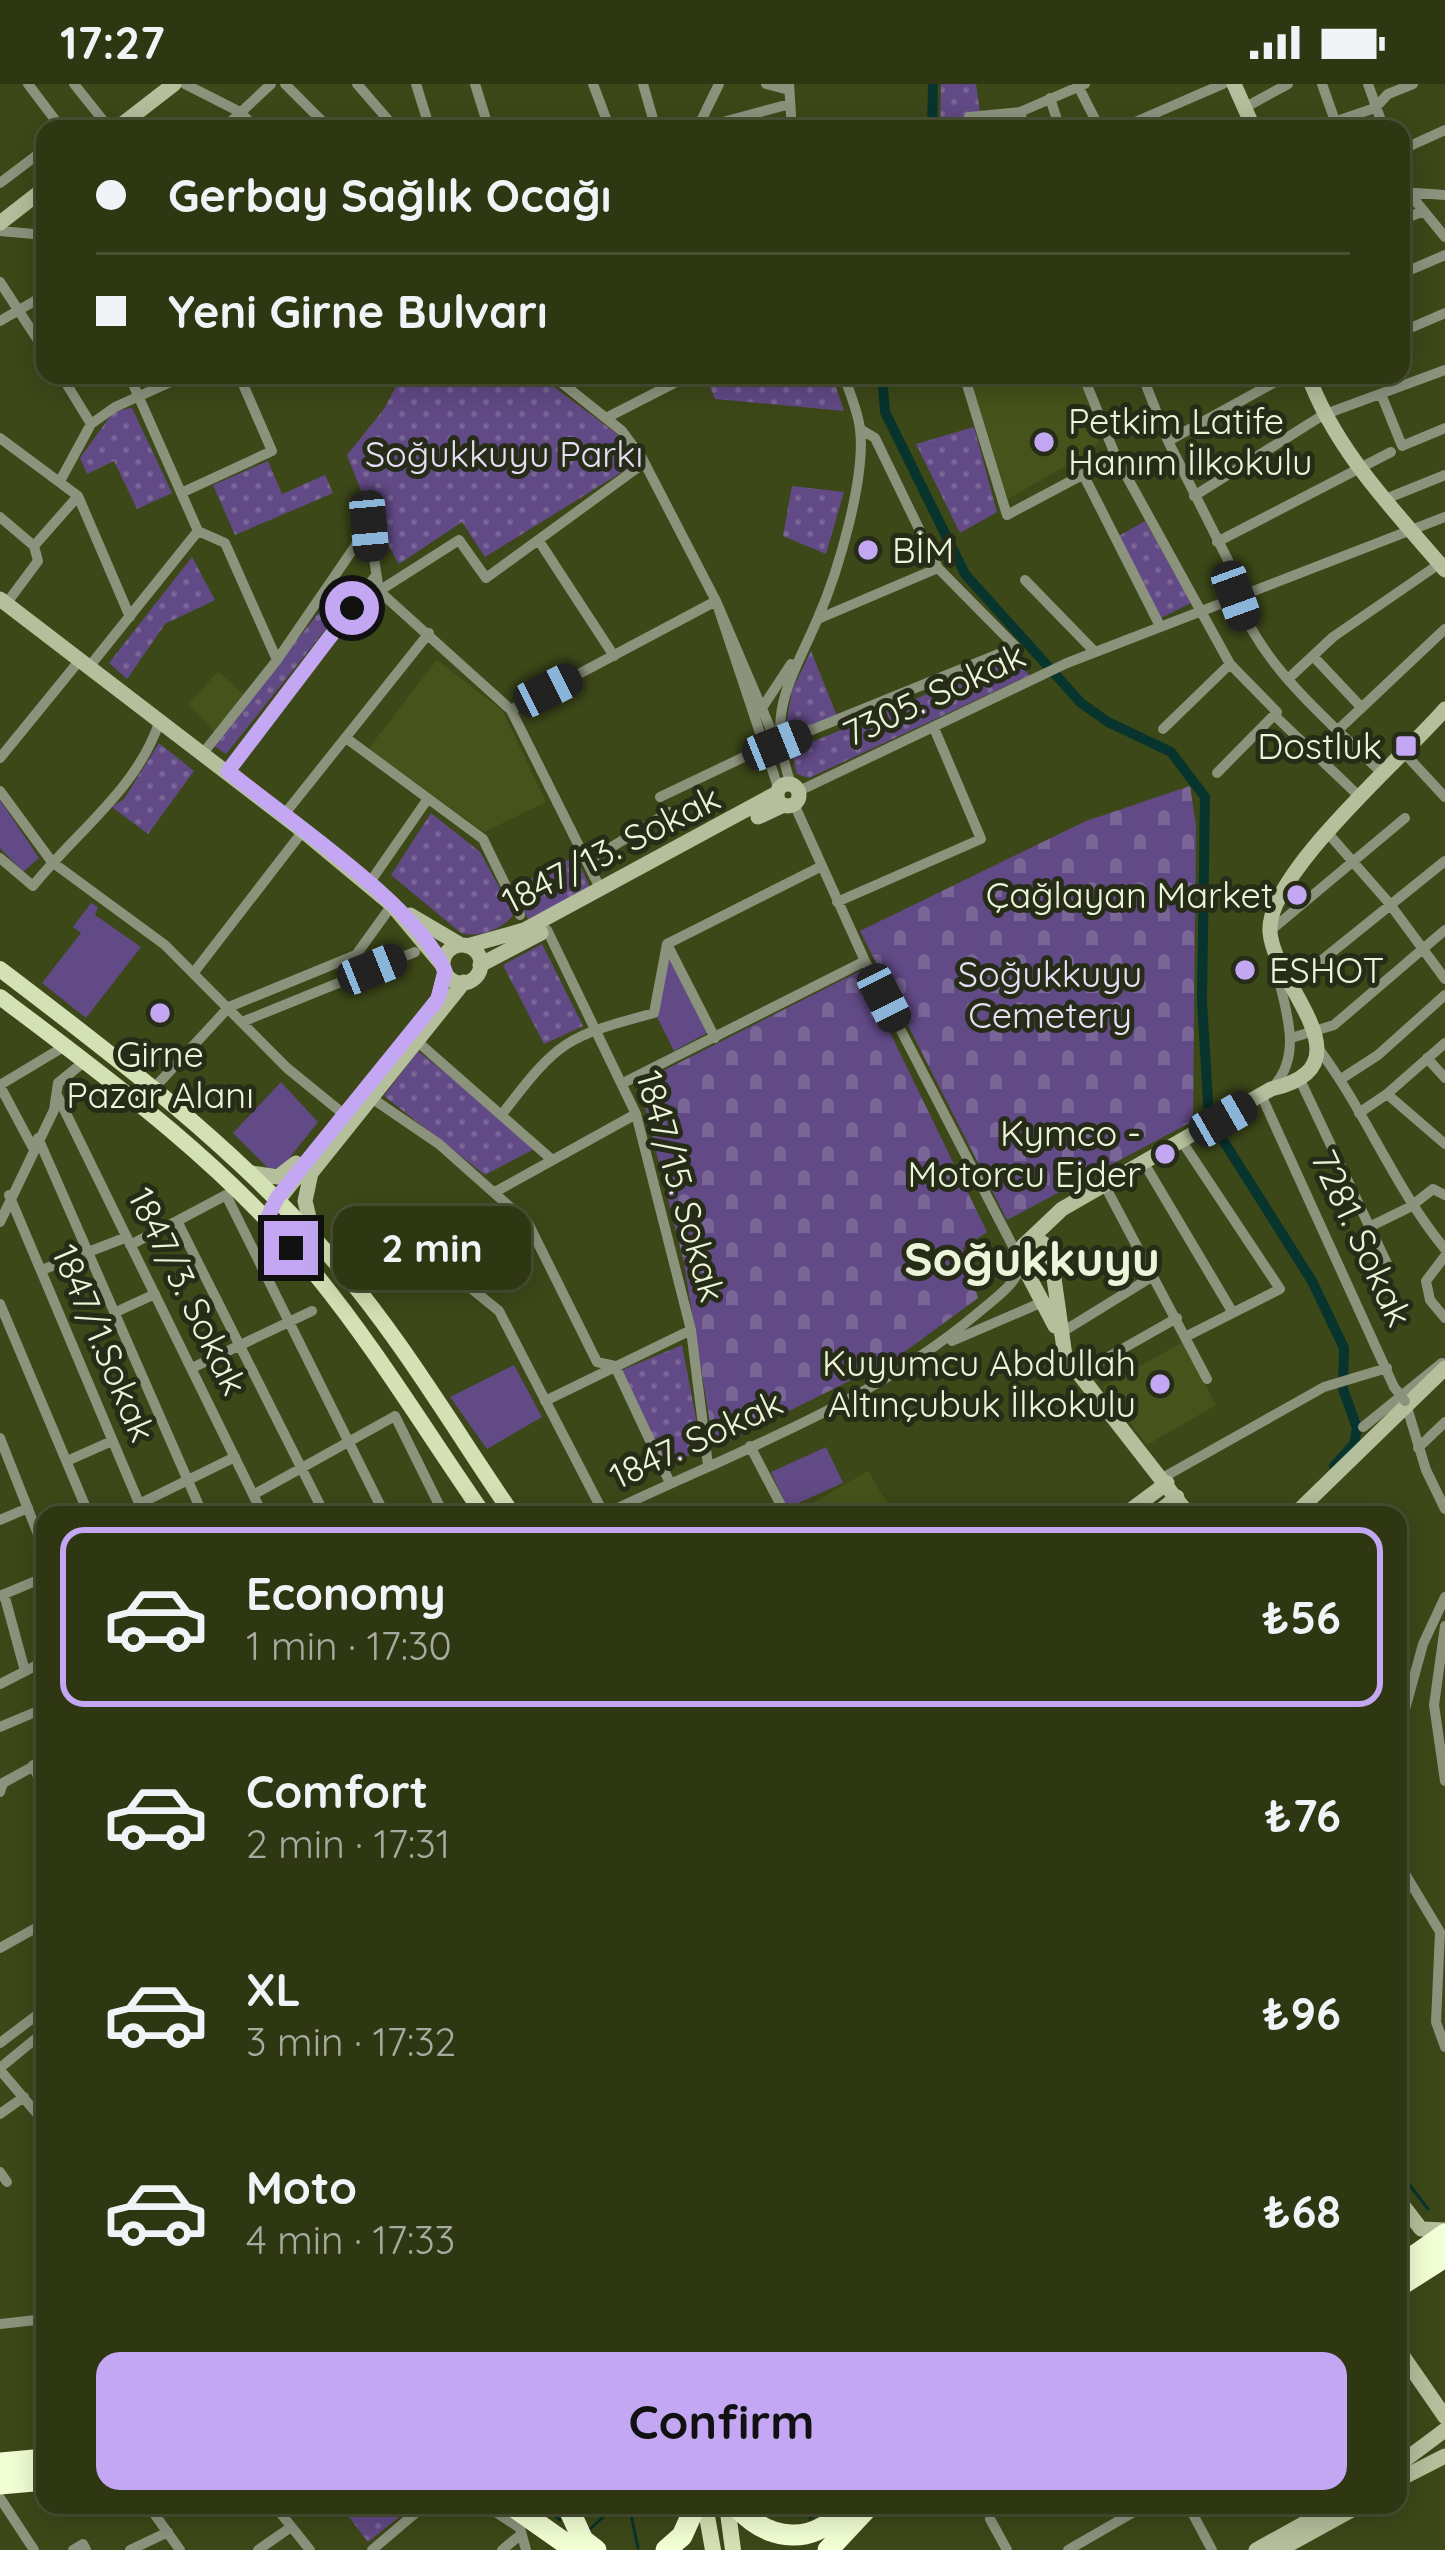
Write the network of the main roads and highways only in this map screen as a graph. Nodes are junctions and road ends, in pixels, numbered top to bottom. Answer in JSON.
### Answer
{"nodes":[{"id":1,"x":174,"y":84,"type":"edge"},
{"id":2,"x":1234,"y":84,"type":"edge"},
{"id":3,"x":125,"y":120,"type":"edge"},
{"id":4,"x":1248,"y":120,"type":"edge"},
{"id":5,"x":36,"y":196,"type":"edge"},
{"id":6,"x":0,"y":227,"type":"edge"},
{"id":7,"x":1311,"y":384,"type":"edge"},
{"id":8,"x":1443,"y":565,"type":"edge"},
{"id":9,"x":3,"y":602,"type":"edge"},
{"id":10,"x":1445,"y":709,"type":"edge"},
{"id":11,"x":392,"y":905,"type":"junction"},
{"id":12,"x":464,"y":945,"type":"junction"},
{"id":13,"x":480,"y":965,"type":"junction"},
{"id":14,"x":0,"y":969,"type":"edge"},
{"id":15,"x":444,"y":969,"type":"junction"},
{"id":16,"x":464,"y":982,"type":"junction"},
{"id":17,"x":0,"y":998,"type":"edge"},
{"id":18,"x":322,"y":1143,"type":"junction"},
{"id":19,"x":252,"y":1173,"type":"junction"},
{"id":20,"x":311,"y":1173,"type":"junction"},
{"id":21,"x":1085,"y":1197,"type":"junction"},
{"id":22,"x":280,"y":1201,"type":"junction"},
{"id":23,"x":266,"y":1221,"type":"junction"},
{"id":24,"x":315,"y":1241,"type":"junction"},
{"id":25,"x":1049,"y":1252,"type":"junction"},
{"id":26,"x":1022,"y":1260,"type":"junction"},
{"id":27,"x":1049,"y":1299,"type":"junction"},
{"id":28,"x":1445,"y":1365,"type":"edge"},
{"id":29,"x":1169,"y":1486,"type":"junction"},
{"id":30,"x":478,"y":1506,"type":"edge"},
{"id":31,"x":506,"y":1506,"type":"edge"},
{"id":32,"x":1138,"y":1506,"type":"edge"},
{"id":33,"x":1159,"y":1506,"type":"edge"},
{"id":34,"x":1183,"y":1506,"type":"edge"},
{"id":35,"x":1303,"y":1506,"type":"edge"},
{"id":36,"x":1407,"y":2211,"type":"edge"},
{"id":37,"x":1445,"y":2232,"type":"edge"},
{"id":38,"x":1445,"y":2258,"type":"edge"},
{"id":39,"x":1407,"y":2259,"type":"edge"},
{"id":40,"x":1407,"y":2281,"type":"edge"},
{"id":41,"x":1407,"y":2362,"type":"edge"},
{"id":42,"x":1445,"y":2417,"type":"edge"},
{"id":43,"x":1445,"y":2430,"type":"edge"},
{"id":44,"x":1445,"y":2456,"type":"edge"},
{"id":45,"x":1407,"y":2458,"type":"edge"},
{"id":46,"x":36,"y":2460,"type":"edge"},
{"id":47,"x":0,"y":2463,"type":"edge"},
{"id":48,"x":1407,"y":2475,"type":"edge"},
{"id":49,"x":36,"y":2481,"type":"edge"},
{"id":50,"x":0,"y":2484,"type":"edge"},
{"id":51,"x":524,"y":2514,"type":"edge"},
{"id":52,"x":571,"y":2514,"type":"edge"},
{"id":53,"x":695,"y":2514,"type":"edge"},
{"id":54,"x":703,"y":2514,"type":"edge"},
{"id":55,"x":731,"y":2514,"type":"edge"},
{"id":56,"x":743,"y":2514,"type":"edge"},
{"id":57,"x":837,"y":2514,"type":"edge"},
{"id":58,"x":862,"y":2514,"type":"edge"},
{"id":59,"x":1321,"y":2514,"type":"edge"},
{"id":60,"x":1345,"y":2514,"type":"edge"},
{"id":61,"x":575,"y":2550,"type":"edge"},
{"id":62,"x":596,"y":2550,"type":"edge"},
{"id":63,"x":666,"y":2550,"type":"edge"},
{"id":64,"x":713,"y":2550,"type":"edge"},
{"id":65,"x":733,"y":2550,"type":"edge"},
{"id":66,"x":828,"y":2550,"type":"edge"},
{"id":67,"x":1256,"y":2550,"type":"edge"},
{"id":68,"x":1279,"y":2550,"type":"edge"}],
"edges":[{"from":1,"to":3,"type":"main road"},
{"from":2,"to":4,"type":"main road"},
{"from":5,"to":6,"type":"main road"},
{"from":7,"to":8,"type":"main road"},
{"from":9,"to":11,"type":"main road"},
{"from":10,"to":21,"type":"main road"},
{"from":11,"to":12,"type":"main road"},
{"from":11,"to":15,"type":"main road"},
{"from":12,"to":13,"type":"main road"},
{"from":12,"to":13,"type":"main road","name":"1847/13. Sokak"},
{"from":12,"to":15,"type":"main road"},
{"from":13,"to":16,"type":"main road"},
{"from":14,"to":19,"type":"main road"},
{"from":15,"to":16,"type":"main road"},
{"from":15,"to":18,"type":"main road"},
{"from":16,"to":20,"type":"main road"},
{"from":17,"to":23,"type":"main road"},
{"from":18,"to":19,"type":"main road"},
{"from":18,"to":22,"type":"main road"},
{"from":19,"to":22,"type":"main road"},
{"from":20,"to":22,"type":"main road"},
{"from":20,"to":24,"type":"main road"},
{"from":21,"to":25,"type":"main road"},
{"from":21,"to":26,"type":"main road"},
{"from":22,"to":23,"type":"main road"},
{"from":22,"to":24,"type":"main road"},
{"from":23,"to":30,"type":"main road"},
{"from":24,"to":31,"type":"main road"},
{"from":25,"to":26,"type":"main road"},
{"from":25,"to":26,"type":"main road"},
{"from":25,"to":27,"type":"main road"},
{"from":26,"to":27,"type":"main road"},
{"from":27,"to":29,"type":"main road"},
{"from":28,"to":35,"type":"main road"},
{"from":29,"to":32,"type":"main road"},
{"from":29,"to":33,"type":"main road"},
{"from":29,"to":34,"type":"main road"},
{"from":36,"to":37,"type":"main road"},
{"from":37,"to":39,"type":"highway"},
{"from":38,"to":40,"type":"highway"},
{"from":41,"to":42,"type":"main road"},
{"from":43,"to":45,"type":"main road"},
{"from":44,"to":48,"type":"main road"},
{"from":46,"to":47,"type":"highway"},
{"from":49,"to":50,"type":"highway"},
{"from":51,"to":61,"type":"highway"},
{"from":52,"to":62,"type":"highway"},
{"from":53,"to":63,"type":"highway"},
{"from":54,"to":64,"type":"main road"},
{"from":55,"to":65,"type":"main road"},
{"from":56,"to":57,"type":"highway"},
{"from":58,"to":66,"type":"highway"},
{"from":59,"to":67,"type":"main road"},
{"from":60,"to":68,"type":"main road"}]}
